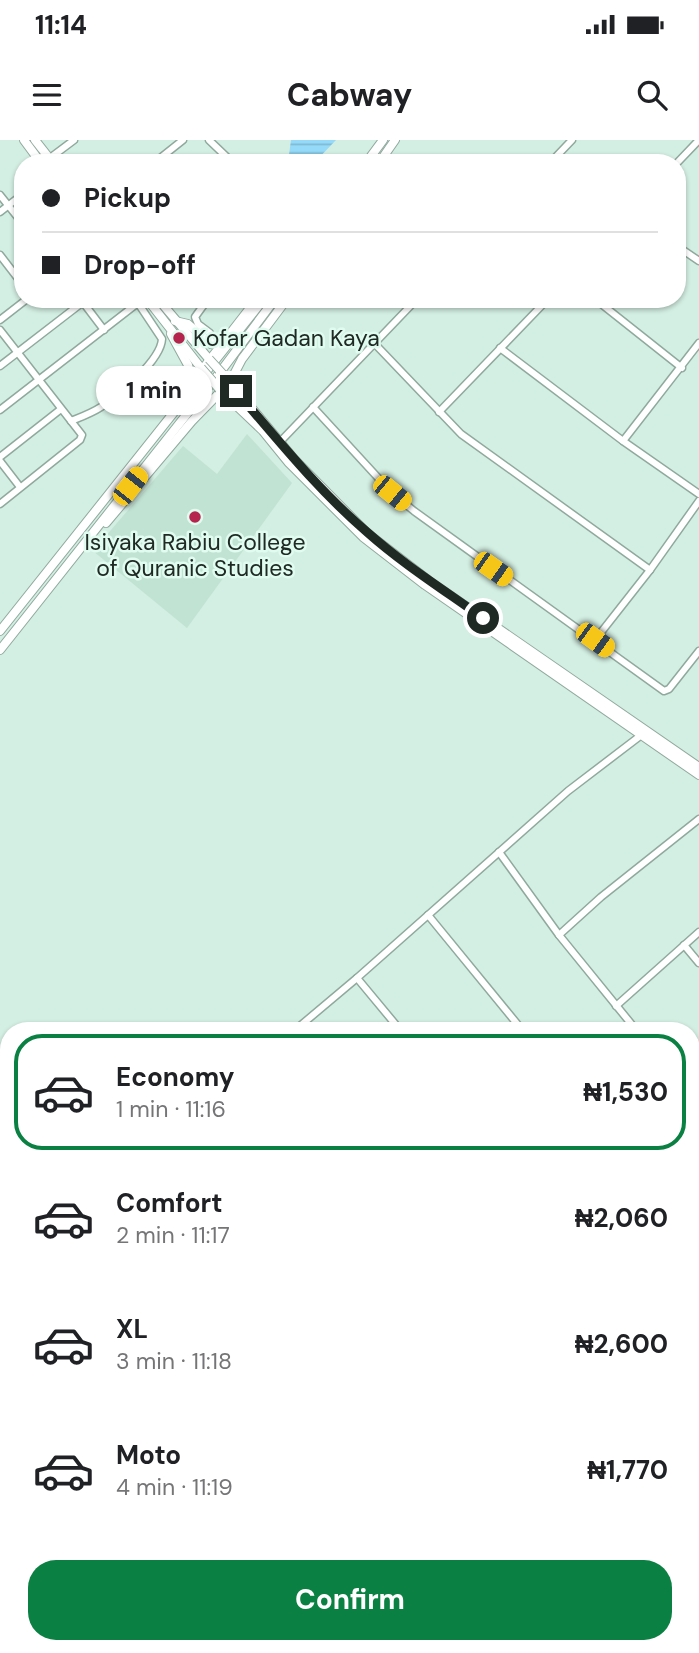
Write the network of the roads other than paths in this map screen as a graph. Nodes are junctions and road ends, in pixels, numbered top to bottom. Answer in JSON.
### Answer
{"nodes":[{"id":1,"x":24,"y":140,"type":"edge"},
{"id":2,"x":74,"y":140,"type":"edge"},
{"id":3,"x":183,"y":140,"type":"edge"},
{"id":4,"x":209,"y":140,"type":"edge"},
{"id":5,"x":572,"y":140,"type":"edge"},
{"id":6,"x":699,"y":140,"type":"edge"},
{"id":7,"x":696,"y":148,"type":"edge"},
{"id":8,"x":40,"y":154,"type":"edge"},
{"id":9,"x":57,"y":154,"type":"edge"},
{"id":10,"x":165,"y":154,"type":"edge"},
{"id":11,"x":224,"y":154,"type":"edge"},
{"id":12,"x":559,"y":154,"type":"edge"},
{"id":13,"x":0,"y":195,"type":"edge"},
{"id":14,"x":14,"y":201,"type":"edge"},
{"id":15,"x":8,"y":205,"type":"junction"},
{"id":16,"x":0,"y":212,"type":"edge"},
{"id":17,"x":14,"y":213,"type":"edge"},
{"id":18,"x":0,"y":255,"type":"edge"},
{"id":19,"x":14,"y":273,"type":"edge"},
{"id":20,"x":73,"y":308,"type":"edge"},
{"id":21,"x":87,"y":308,"type":"edge"},
{"id":22,"x":133,"y":308,"type":"edge"},
{"id":23,"x":147,"y":308,"type":"edge"},
{"id":24,"x":150,"y":308,"type":"edge"},
{"id":25,"x":165,"y":308,"type":"edge"},
{"id":26,"x":202,"y":308,"type":"edge"},
{"id":27,"x":250,"y":308,"type":"edge"},
{"id":28,"x":257,"y":308,"type":"edge"},
{"id":29,"x":268,"y":308,"type":"edge"},
{"id":30,"x":280,"y":308,"type":"edge"},
{"id":31,"x":408,"y":308,"type":"edge"},
{"id":32,"x":539,"y":308,"type":"edge"},
{"id":33,"x":606,"y":308,"type":"edge"},
{"id":34,"x":175,"y":321,"type":"junction"},
{"id":35,"x":169,"y":328,"type":"junction"},
{"id":36,"x":0,"y":330,"type":"edge"},
{"id":37,"x":104,"y":330,"type":"junction"},
{"id":38,"x":224,"y":340,"type":"junction"},
{"id":39,"x":374,"y":343,"type":"junction"},
{"id":40,"x":699,"y":343,"type":"edge"},
{"id":41,"x":211,"y":344,"type":"junction"},
{"id":42,"x":500,"y":348,"type":"junction"},
{"id":43,"x":18,"y":352,"type":"junction"},
{"id":44,"x":209,"y":359,"type":"junction"},
{"id":45,"x":0,"y":366,"type":"edge"},
{"id":46,"x":201,"y":368,"type":"junction"},
{"id":47,"x":682,"y":368,"type":"junction"},
{"id":48,"x":39,"y":380,"type":"junction"},
{"id":49,"x":192,"y":382,"type":"junction"},
{"id":50,"x":230,"y":382,"type":"junction"},
{"id":51,"x":222,"y":392,"type":"junction"},
{"id":52,"x":313,"y":407,"type":"junction"},
{"id":53,"x":61,"y":409,"type":"junction"},
{"id":54,"x":0,"y":410,"type":"edge"},
{"id":55,"x":439,"y":412,"type":"junction"},
{"id":56,"x":71,"y":421,"type":"junction"},
{"id":57,"x":623,"y":441,"type":"junction"},
{"id":58,"x":278,"y":445,"type":"junction"},
{"id":59,"x":0,"y":459,"type":"edge"},
{"id":60,"x":20,"y":486,"type":"junction"},
{"id":61,"x":699,"y":494,"type":"edge"},
{"id":62,"x":699,"y":501,"type":"edge"},
{"id":63,"x":0,"y":503,"type":"edge"},
{"id":64,"x":97,"y":527,"type":"junction"},
{"id":65,"x":81,"y":531,"type":"junction"},
{"id":66,"x":650,"y":570,"type":"junction"},
{"id":67,"x":0,"y":631,"type":"edge"},
{"id":68,"x":595,"y":640,"type":"junction"},
{"id":69,"x":0,"y":650,"type":"edge"},
{"id":70,"x":699,"y":651,"type":"edge"},
{"id":71,"x":643,"y":733,"type":"junction"},
{"id":72,"x":699,"y":767,"type":"edge"},
{"id":73,"x":699,"y":775,"type":"edge"},
{"id":74,"x":699,"y":819,"type":"edge"},
{"id":75,"x":499,"y":852,"type":"junction"},
{"id":76,"x":428,"y":915,"type":"junction"},
{"id":77,"x":699,"y":932,"type":"edge"},
{"id":78,"x":559,"y":935,"type":"junction"},
{"id":79,"x":684,"y":945,"type":"junction"},
{"id":80,"x":699,"y":963,"type":"edge"},
{"id":81,"x":357,"y":978,"type":"junction"},
{"id":82,"x":616,"y":1006,"type":"junction"},
{"id":83,"x":305,"y":1022,"type":"edge"},
{"id":84,"x":394,"y":1022,"type":"edge"},
{"id":85,"x":516,"y":1022,"type":"edge"},
{"id":86,"x":630,"y":1022,"type":"edge"}],
"edges":[{"from":1,"to":8,"type":"main road"},
{"from":2,"to":9,"type":"street"},
{"from":3,"to":10,"type":"street"},
{"from":4,"to":11,"type":"street"},
{"from":5,"to":12,"type":"street"},
{"from":6,"to":7,"type":"street"},
{"from":13,"to":15,"type":"street"},
{"from":14,"to":15,"type":"street"},
{"from":15,"to":16,"type":"street"},
{"from":15,"to":17,"type":"street"},
{"from":18,"to":19,"type":"street"},
{"from":20,"to":43,"type":"street"},
{"from":21,"to":37,"type":"street"},
{"from":22,"to":37,"type":"street"},
{"from":23,"to":56,"type":"street"},
{"from":24,"to":35,"type":"main road"},
{"from":25,"to":34,"type":"main road"},
{"from":26,"to":41,"type":"street"},
{"from":27,"to":38,"type":"main road"},
{"from":28,"to":65,"type":"main road"},
{"from":29,"to":64,"type":"main road"},
{"from":30,"to":50,"type":"main road"},
{"from":31,"to":39,"type":"street"},
{"from":32,"to":42,"type":"street"},
{"from":33,"to":47,"type":"street"},
{"from":34,"to":41,"type":"main road"},
{"from":34,"to":44,"type":"main road"},
{"from":35,"to":46,"type":"main road"},
{"from":35,"to":49,"type":"main road"},
{"from":36,"to":43,"type":"street"},
{"from":37,"to":48,"type":"street"},
{"from":38,"to":41,"type":"main road"},
{"from":38,"to":44,"type":"main road"},
{"from":39,"to":52,"type":"street"},
{"from":39,"to":55,"type":"street"},
{"from":40,"to":47,"type":"street"},
{"from":42,"to":55,"type":"street"},
{"from":42,"to":57,"type":"street"},
{"from":43,"to":45,"type":"street"},
{"from":43,"to":48,"type":"street"},
{"from":44,"to":46,"type":"main road"},
{"from":44,"to":50,"type":"main road","bridge":true},
{"from":46,"to":49,"type":"main road"},
{"from":46,"to":51,"type":"main road","bridge":true},
{"from":47,"to":57,"type":"street"},
{"from":48,"to":53,"type":"street"},
{"from":48,"to":54,"type":"street"},
{"from":49,"to":65,"type":"main road"},
{"from":50,"to":51,"type":"main road"},
{"from":50,"to":58,"type":"main road"},
{"from":51,"to":58,"type":"main road"},
{"from":51,"to":64,"type":"main road"},
{"from":52,"to":58,"type":"street"},
{"from":52,"to":68,"type":"street"},
{"from":53,"to":56,"type":"street"},
{"from":53,"to":59,"type":"street"},
{"from":55,"to":66,"type":"street"},
{"from":56,"to":60,"type":"street"},
{"from":57,"to":61,"type":"street"},
{"from":58,"to":71,"type":"main road"},
{"from":59,"to":60,"type":"street"},
{"from":60,"to":63,"type":"street"},
{"from":62,"to":66,"type":"street"},
{"from":64,"to":69,"type":"main road"},
{"from":65,"to":67,"type":"main road"},
{"from":66,"to":68,"type":"street"},
{"from":68,"to":70,"type":"street"},
{"from":71,"to":72,"type":"main road"},
{"from":71,"to":73,"type":"main road"},
{"from":71,"to":75,"type":"street"},
{"from":74,"to":78,"type":"street"},
{"from":75,"to":76,"type":"street"},
{"from":75,"to":78,"type":"street"},
{"from":76,"to":81,"type":"street"},
{"from":76,"to":85,"type":"street"},
{"from":77,"to":79,"type":"street"},
{"from":78,"to":82,"type":"street"},
{"from":79,"to":80,"type":"street"},
{"from":79,"to":82,"type":"street"},
{"from":81,"to":83,"type":"street"},
{"from":81,"to":84,"type":"street"},
{"from":82,"to":86,"type":"street"}]}
